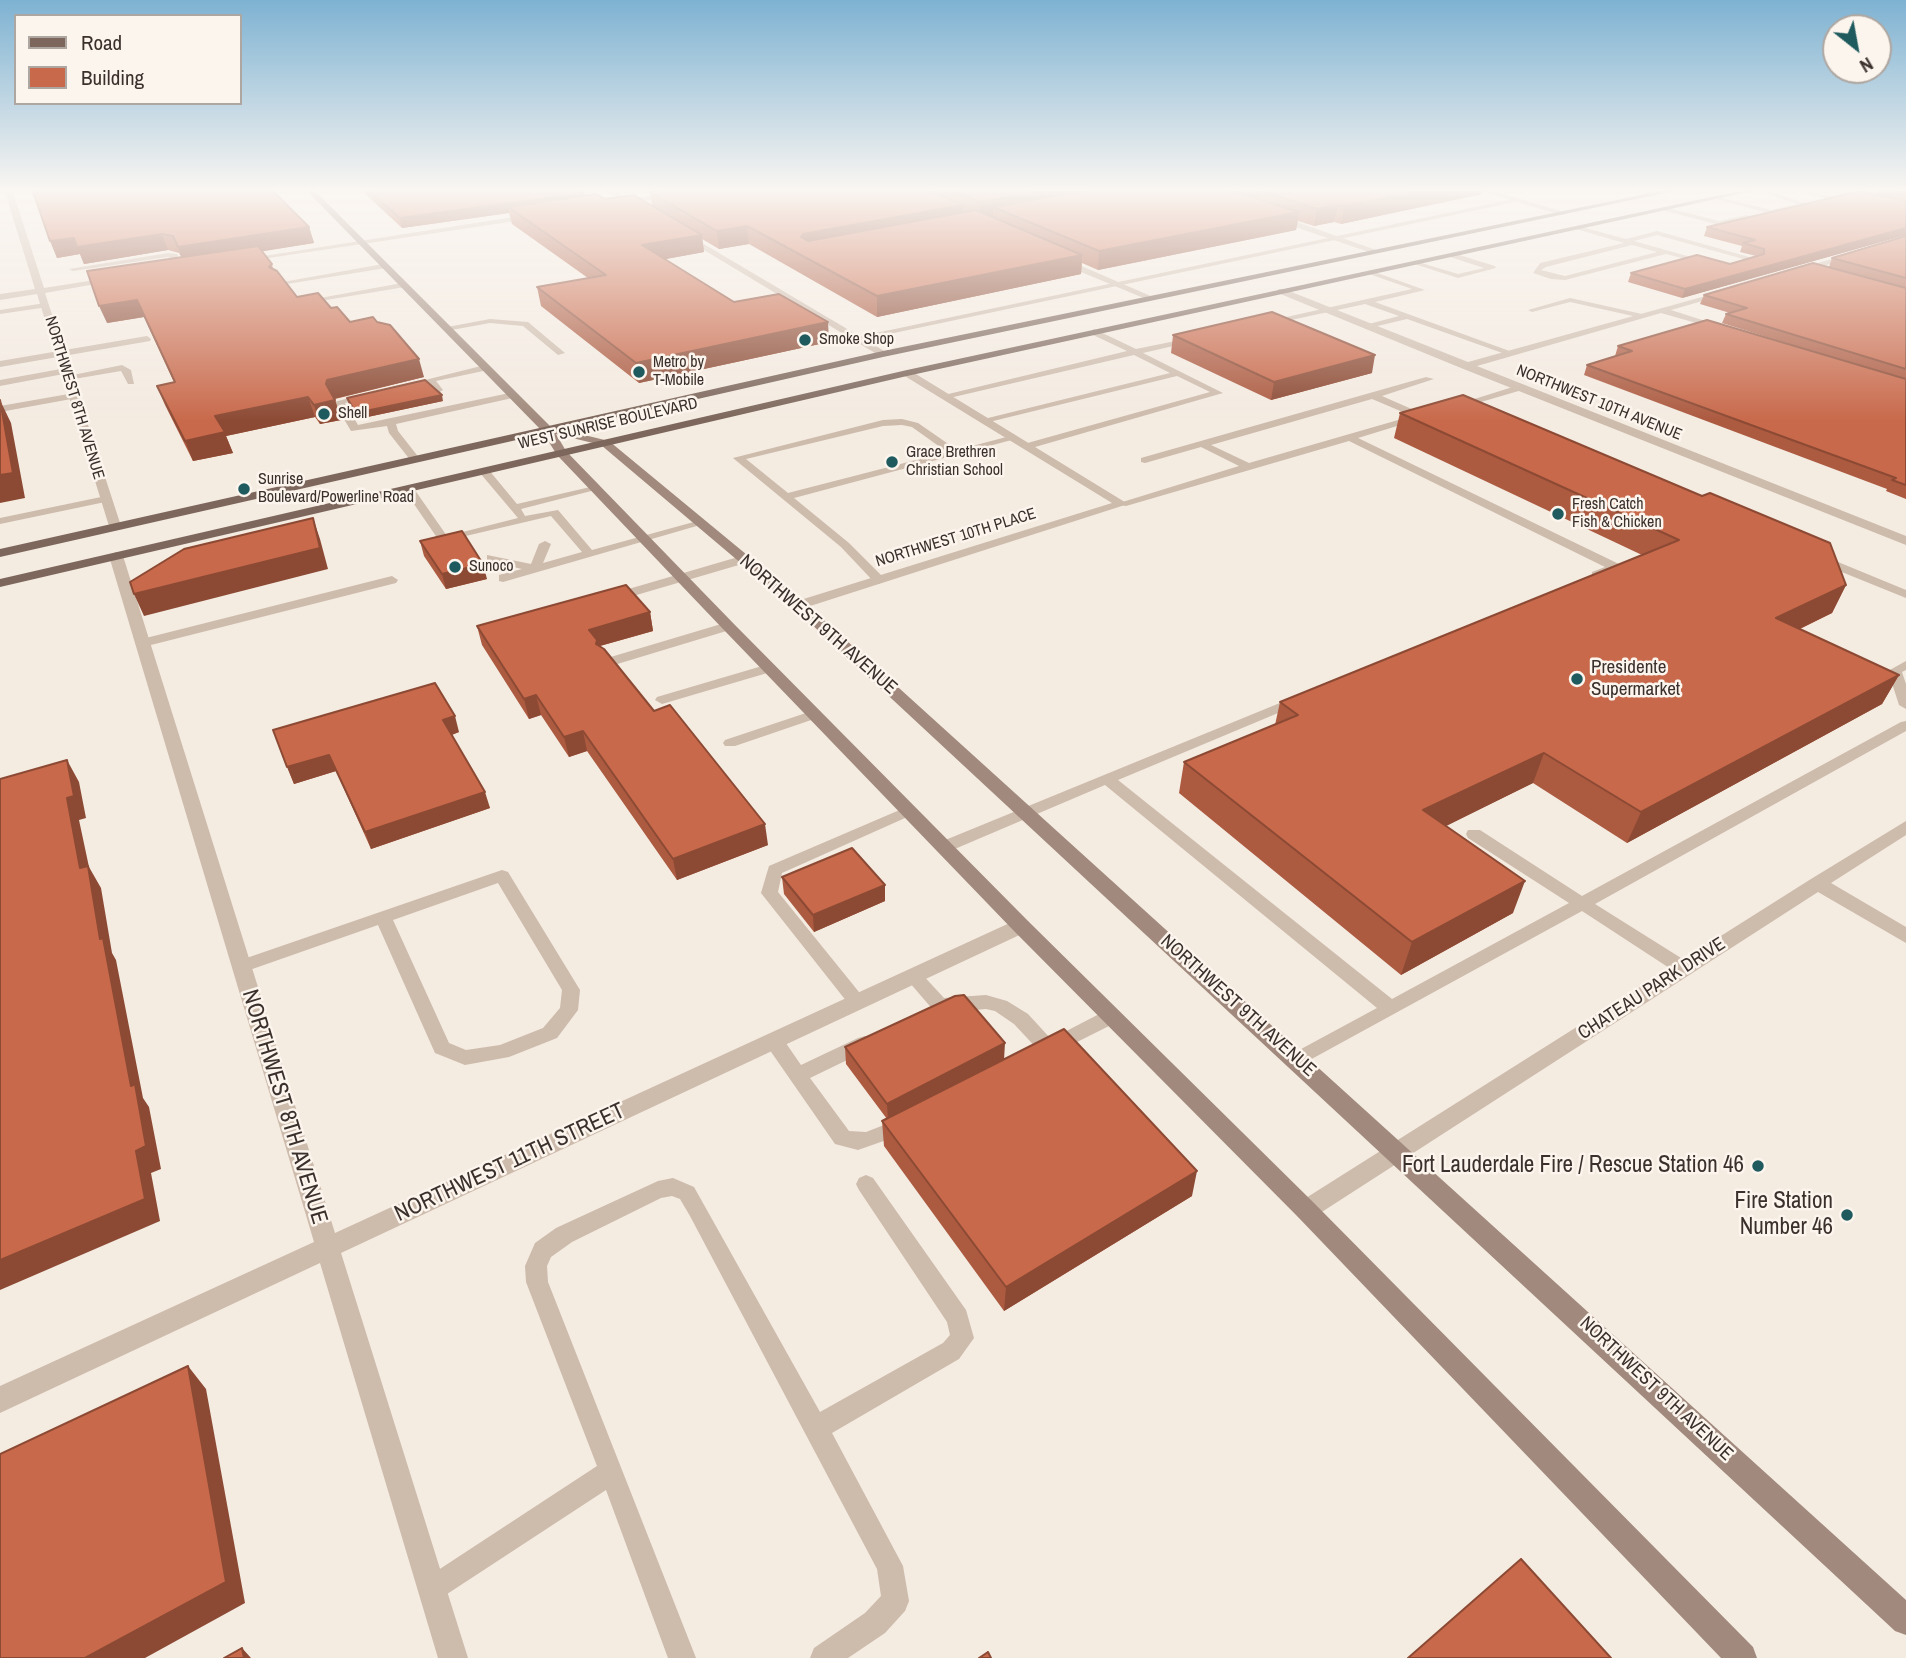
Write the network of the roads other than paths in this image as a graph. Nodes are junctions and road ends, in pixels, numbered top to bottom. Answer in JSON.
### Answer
{"nodes":[{"id":1,"x":33,"y":266,"type":"edge"},
{"id":2,"x":91,"y":266,"type":"edge"},
{"id":3,"x":180,"y":266,"type":"edge"},
{"id":4,"x":381,"y":266,"type":"edge"},
{"id":5,"x":383,"y":266,"type":"edge"},
{"id":6,"x":737,"y":266,"type":"edge"},
{"id":7,"x":1076,"y":266,"type":"edge"},
{"id":8,"x":1197,"y":266,"type":"edge"},
{"id":9,"x":1299,"y":266,"type":"edge"},
{"id":10,"x":1399,"y":266,"type":"edge"},
{"id":11,"x":1426,"y":266,"type":"edge"},
{"id":12,"x":1487,"y":266,"type":"edge"},
{"id":13,"x":1541,"y":266,"type":"edge"},
{"id":14,"x":1610,"y":266,"type":"edge"},
{"id":15,"x":195,"y":267,"type":"edge"},
{"id":16,"x":1296,"y":267,"type":"junction"},
{"id":17,"x":1810,"y":267,"type":"joint"},
{"id":18,"x":73,"y":269,"type":"edge"},
{"id":19,"x":182,"y":270,"type":"junction"},
{"id":20,"x":169,"y":272,"type":"edge"},
{"id":21,"x":1371,"y":272,"type":"junction"},
{"id":22,"x":1830,"y":273,"type":"edge"},
{"id":23,"x":1785,"y":274,"type":"edge"},
{"id":24,"x":130,"y":277,"type":"edge"},
{"id":25,"x":281,"y":283,"type":"edge"},
{"id":26,"x":1115,"y":283,"type":"junction"},
{"id":27,"x":402,"y":285,"type":"junction"},
{"id":28,"x":1735,"y":289,"type":"edge"},
{"id":29,"x":41,"y":291,"type":"junction"},
{"id":30,"x":1281,"y":291,"type":"junction"},
{"id":31,"x":1149,"y":297,"type":"junction"},
{"id":32,"x":0,"y":298,"type":"edge"},
{"id":33,"x":300,"y":302,"type":"edge"},
{"id":34,"x":1367,"y":302,"type":"junction"},
{"id":35,"x":45,"y":305,"type":"junction"},
{"id":36,"x":1326,"y":310,"type":"junction"},
{"id":37,"x":1532,"y":310,"type":"dead end"},
{"id":38,"x":1661,"y":310,"type":"junction"},
{"id":39,"x":0,"y":312,"type":"edge"},
{"id":40,"x":1408,"y":316,"type":"junction"},
{"id":41,"x":1642,"y":316,"type":"junction"},
{"id":42,"x":1256,"y":325,"type":"edge"},
{"id":43,"x":1368,"y":327,"type":"junction"},
{"id":44,"x":446,"y":328,"type":"junction"},
{"id":45,"x":1094,"y":332,"type":"junction"},
{"id":46,"x":1738,"y":334,"type":"edge"},
{"id":47,"x":1204,"y":337,"type":"edge"},
{"id":48,"x":856,"y":338,"type":"junction"},
{"id":49,"x":147,"y":339,"type":"edge"},
{"id":50,"x":1135,"y":352,"type":"junction"},
{"id":51,"x":60,"y":353,"type":"junction"},
{"id":52,"x":1511,"y":353,"type":"junction"},
{"id":53,"x":561,"y":354,"type":"dead end"},
{"id":54,"x":883,"y":354,"type":"junction"},
{"id":55,"x":0,"y":363,"type":"edge"},
{"id":56,"x":1465,"y":366,"type":"junction"},
{"id":57,"x":485,"y":368,"type":"junction"},
{"id":58,"x":907,"y":373,"type":"junction"},
{"id":59,"x":1180,"y":373,"type":"junction"},
{"id":60,"x":67,"y":374,"type":"junction"},
{"id":61,"x":1429,"y":379,"type":"dead end"},
{"id":62,"x":131,"y":382,"type":"dead end"},
{"id":63,"x":0,"y":383,"type":"edge"},
{"id":64,"x":1519,"y":388,"type":"junction"},
{"id":65,"x":438,"y":390,"type":"edge"},
{"id":66,"x":379,"y":392,"type":"edge"},
{"id":67,"x":368,"y":395,"type":"junction"},
{"id":68,"x":514,"y":395,"type":"junction"},
{"id":69,"x":74,"y":396,"type":"junction"},
{"id":70,"x":945,"y":396,"type":"junction"},
{"id":71,"x":1373,"y":396,"type":"junction"},
{"id":72,"x":375,"y":403,"type":"edge"},
{"id":73,"x":1457,"y":406,"type":"junction"},
{"id":74,"x":1445,"y":409,"type":"edge"},
{"id":75,"x":0,"y":410,"type":"edge"},
{"id":76,"x":1470,"y":411,"type":"edge"},
{"id":77,"x":1433,"y":413,"type":"edge"},
{"id":78,"x":1420,"y":416,"type":"junction"},
{"id":79,"x":387,"y":418,"type":"junction"},
{"id":80,"x":985,"y":420,"type":"junction"},
{"id":81,"x":547,"y":429,"type":"junction"},
{"id":82,"x":851,"y":431,"type":"junction"},
{"id":83,"x":1349,"y":437,"type":"junction"},
{"id":84,"x":1014,"y":438,"type":"junction"},
{"id":85,"x":816,"y":439,"type":"junction"},
{"id":86,"x":865,"y":441,"type":"dead end"},
{"id":87,"x":605,"y":443,"type":"junction"},
{"id":88,"x":1202,"y":444,"type":"junction"},
{"id":89,"x":1028,"y":446,"type":"junction"},
{"id":90,"x":778,"y":448,"type":"junction"},
{"id":91,"x":831,"y":450,"type":"dead end"},
{"id":92,"x":561,"y":453,"type":"junction"},
{"id":93,"x":955,"y":453,"type":"junction"},
{"id":94,"x":887,"y":457,"type":"dead end"},
{"id":95,"x":415,"y":458,"type":"junction"},
{"id":96,"x":792,"y":459,"type":"dead end"},
{"id":97,"x":1146,"y":460,"type":"dead end"},
{"id":98,"x":852,"y":466,"type":"dead end"},
{"id":99,"x":901,"y":467,"type":"junction"},
{"id":100,"x":1248,"y":467,"type":"junction"},
{"id":101,"x":484,"y":471,"type":"junction"},
{"id":102,"x":815,"y":477,"type":"dead end"},
{"id":103,"x":866,"y":477,"type":"junction"},
{"id":104,"x":827,"y":486,"type":"junction"},
{"id":105,"x":408,"y":488,"type":"junction"},
{"id":106,"x":595,"y":488,"type":"junction"},
{"id":107,"x":786,"y":497,"type":"junction"},
{"id":108,"x":106,"y":499,"type":"junction"},
{"id":109,"x":1122,"y":504,"type":"junction"},
{"id":110,"x":514,"y":508,"type":"junction"},
{"id":111,"x":0,"y":521,"type":"edge"},
{"id":112,"x":701,"y":523,"type":"junction"},
{"id":113,"x":527,"y":524,"type":"junction"},
{"id":114,"x":115,"y":527,"type":"junction"},
{"id":115,"x":503,"y":530,"type":"junction"},
{"id":116,"x":645,"y":539,"type":"junction"},
{"id":117,"x":478,"y":541,"type":"dead end"},
{"id":118,"x":1906,"y":541,"type":"edge"},
{"id":119,"x":545,"y":544,"type":"dead end"},
{"id":120,"x":521,"y":551,"type":"dead end"},
{"id":121,"x":1803,"y":551,"type":"edge"},
{"id":122,"x":0,"y":553,"type":"edge"},
{"id":123,"x":590,"y":554,"type":"junction"},
{"id":124,"x":116,"y":556,"type":"junction"},
{"id":125,"x":491,"y":558,"type":"dead end"},
{"id":126,"x":745,"y":559,"type":"junction"},
{"id":127,"x":535,"y":569,"type":"junction"},
{"id":128,"x":503,"y":578,"type":"dead end"},
{"id":129,"x":682,"y":578,"type":"junction"},
{"id":130,"x":391,"y":580,"type":"dead end"},
{"id":131,"x":879,"y":580,"type":"junction"},
{"id":132,"x":1579,"y":582,"type":"edge"},
{"id":133,"x":0,"y":583,"type":"edge"},
{"id":134,"x":1906,"y":594,"type":"edge"},
{"id":135,"x":601,"y":601,"type":"edge"},
{"id":136,"x":799,"y":605,"type":"junction"},
{"id":137,"x":727,"y":626,"type":"junction"},
{"id":138,"x":143,"y":643,"type":"junction"},
{"id":139,"x":609,"y":662,"type":"edge"},
{"id":140,"x":1906,"y":665,"type":"edge"},
{"id":141,"x":769,"y":668,"type":"junction"},
{"id":142,"x":1310,"y":694,"type":"edge"},
{"id":143,"x":662,"y":700,"type":"dead end"},
{"id":144,"x":1906,"y":705,"type":"edge"},
{"id":145,"x":815,"y":714,"type":"junction"},
{"id":146,"x":1906,"y":725,"type":"edge"},
{"id":147,"x":730,"y":743,"type":"dead end"},
{"id":148,"x":1107,"y":779,"type":"junction"},
{"id":149,"x":909,"y":811,"type":"junction"},
{"id":150,"x":1027,"y":813,"type":"junction"},
{"id":151,"x":1906,"y":827,"type":"edge"},
{"id":152,"x":1474,"y":834,"type":"dead end"},
{"id":153,"x":944,"y":847,"type":"junction"},
{"id":154,"x":1817,"y":883,"type":"junction"},
{"id":155,"x":1582,"y":904,"type":"junction"},
{"id":156,"x":383,"y":917,"type":"junction"},
{"id":157,"x":1021,"y":926,"type":"junction"},
{"id":158,"x":1906,"y":936,"type":"edge"},
{"id":159,"x":241,"y":967,"type":"junction"},
{"id":160,"x":1684,"y":968,"type":"junction"},
{"id":161,"x":913,"y":976,"type":"junction"},
{"id":162,"x":857,"y":1002,"type":"junction"},
{"id":163,"x":940,"y":1006,"type":"junction"},
{"id":164,"x":1391,"y":1009,"type":"junction"},
{"id":165,"x":1112,"y":1016,"type":"junction"},
{"id":166,"x":918,"y":1017,"type":"edge"},
{"id":167,"x":882,"y":1035,"type":"edge"},
{"id":168,"x":774,"y":1041,"type":"junction"},
{"id":169,"x":1049,"y":1049,"type":"junction"},
{"id":170,"x":1297,"y":1060,"type":"junction"},
{"id":171,"x":1025,"y":1062,"type":"edge"},
{"id":172,"x":798,"y":1075,"type":"junction"},
{"id":173,"x":918,"y":1118,"type":"edge"},
{"id":174,"x":1397,"y":1151,"type":"junction"},
{"id":175,"x":866,"y":1184,"type":"dead end"},
{"id":176,"x":1306,"y":1210,"type":"junction"},
{"id":177,"x":327,"y":1248,"type":"junction"},
{"id":178,"x":0,"y":1400,"type":"edge"},
{"id":179,"x":816,"y":1428,"type":"junction"},
{"id":180,"x":612,"y":1471,"type":"junction"},
{"id":181,"x":432,"y":1589,"type":"junction"},
{"id":182,"x":1906,"y":1620,"type":"edge"},
{"id":183,"x":453,"y":1658,"type":"edge"},
{"id":184,"x":682,"y":1658,"type":"edge"},
{"id":185,"x":824,"y":1658,"type":"edge"},
{"id":186,"x":1742,"y":1658,"type":"edge"}],
"edges":[{"from":1,"to":29,"type":"street","name":"NORTHWEST 8TH AVENUE"},
{"from":2,"to":18,"type":"lane"},
{"from":3,"to":19,"type":"lane"},
{"from":4,"to":25,"type":"lane"},
{"from":5,"to":27,"type":"main road"},
{"from":6,"to":48,"type":"street"},
{"from":7,"to":26,"type":"street"},
{"from":8,"to":26,"type":"lane"},
{"from":9,"to":16,"type":"main road","name":"WEST SUNRISE BOULEVARD"},
{"from":10,"to":21,"type":"main road","name":"WEST SUNRISE BOULEVARD"},
{"from":11,"to":12,"type":"lane"},
{"from":13,"to":14,"type":"lane"},
{"from":15,"to":19,"type":"street"},
{"from":16,"to":30,"type":"main road"},
{"from":16,"to":31,"type":"main road","name":"WEST SUNRISE BOULEVARD"},
{"from":17,"to":22,"type":"street"},
{"from":17,"to":23,"type":"street"},
{"from":19,"to":20,"type":"street"},
{"from":21,"to":30,"type":"main road","name":"WEST SUNRISE BOULEVARD"},
{"from":21,"to":34,"type":"lane"},
{"from":24,"to":29,"type":"street"},
{"from":26,"to":31,"type":"street"},
{"from":26,"to":48,"type":"lane"},
{"from":27,"to":33,"type":"lane"},
{"from":27,"to":44,"type":"main road"},
{"from":28,"to":38,"type":"street"},
{"from":29,"to":32,"type":"street"},
{"from":29,"to":35,"type":"street","name":"NORTHWEST 8TH AVENUE"},
{"from":30,"to":36,"type":"street","name":"NORTHWEST 10TH AVENUE"},
{"from":30,"to":45,"type":"main road","name":"WEST SUNRISE BOULEVARD"},
{"from":31,"to":54,"type":"main road","name":"WEST SUNRISE BOULEVARD"},
{"from":34,"to":36,"type":"lane"},
{"from":34,"to":40,"type":"lane"},
{"from":35,"to":39,"type":"lane"},
{"from":35,"to":51,"type":"street","name":"NORTHWEST 8TH AVENUE"},
{"from":36,"to":42,"type":"lane"},
{"from":36,"to":43,"type":"street","name":"NORTHWEST 10TH AVENUE"},
{"from":37,"to":41,"type":"lane"},
{"from":38,"to":41,"type":"street"},
{"from":38,"to":46,"type":"street"},
{"from":40,"to":43,"type":"lane"},
{"from":40,"to":52,"type":"lane"},
{"from":41,"to":52,"type":"street"},
{"from":43,"to":56,"type":"street","name":"NORTHWEST 10TH AVENUE"},
{"from":44,"to":53,"type":"lane"},
{"from":44,"to":57,"type":"main road"},
{"from":45,"to":50,"type":"lane"},
{"from":45,"to":58,"type":"main road","name":"WEST SUNRISE BOULEVARD"},
{"from":47,"to":50,"type":"lane"},
{"from":48,"to":54,"type":"street"},
{"from":49,"to":51,"type":"lane"},
{"from":50,"to":59,"type":"lane"},
{"from":50,"to":70,"type":"lane"},
{"from":51,"to":55,"type":"lane"},
{"from":51,"to":60,"type":"street","name":"NORTHWEST 8TH AVENUE"},
{"from":52,"to":56,"type":"street"},
{"from":54,"to":81,"type":"main road","name":"WEST SUNRISE BOULEVARD"},
{"from":56,"to":64,"type":"street","name":"NORTHWEST 10TH AVENUE"},
{"from":57,"to":65,"type":"lane"},
{"from":57,"to":68,"type":"main road"},
{"from":58,"to":70,"type":"street"},
{"from":58,"to":87,"type":"main road","name":"WEST SUNRISE BOULEVARD"},
{"from":59,"to":80,"type":"lane"},
{"from":59,"to":89,"type":"lane"},
{"from":60,"to":62,"type":"lane"},
{"from":60,"to":63,"type":"lane"},
{"from":60,"to":69,"type":"street","name":"NORTHWEST 8TH AVENUE"},
{"from":61,"to":71,"type":"lane"},
{"from":64,"to":73,"type":"lane"},
{"from":64,"to":118,"type":"street","name":"NORTHWEST 10TH AVENUE"},
{"from":66,"to":67,"type":"lane"},
{"from":67,"to":72,"type":"lane"},
{"from":67,"to":79,"type":"lane"},
{"from":68,"to":79,"type":"lane"},
{"from":68,"to":81,"type":"main road"},
{"from":69,"to":75,"type":"lane"},
{"from":69,"to":108,"type":"street","name":"NORTHWEST 8TH AVENUE"},
{"from":70,"to":80,"type":"street"},
{"from":71,"to":78,"type":"lane"},
{"from":71,"to":88,"type":"lane"},
{"from":73,"to":74,"type":"lane"},
{"from":73,"to":76,"type":"lane"},
{"from":77,"to":78,"type":"lane"},
{"from":78,"to":83,"type":"lane"},
{"from":79,"to":95,"type":"lane"},
{"from":80,"to":84,"type":"street"},
{"from":81,"to":87,"type":"main road","name":"NORTHWEST 9TH AVENUE"},
{"from":81,"to":92,"type":"main road"},
{"from":81,"to":95,"type":"main road","name":"WEST SUNRISE BOULEVARD"},
{"from":82,"to":85,"type":"lane"},
{"from":82,"to":86,"type":"lane"},
{"from":82,"to":93,"type":"lane"},
{"from":83,"to":100,"type":"lane"},
{"from":83,"to":132,"type":"lane"},
{"from":84,"to":89,"type":"street"},
{"from":84,"to":93,"type":"lane"},
{"from":85,"to":90,"type":"lane"},
{"from":85,"to":91,"type":"lane"},
{"from":87,"to":92,"type":"main road","name":"WEST SUNRISE BOULEVARD"},
{"from":87,"to":112,"type":"main road","name":"NORTHWEST 9TH AVENUE"},
{"from":88,"to":97,"type":"lane"},
{"from":88,"to":100,"type":"lane"},
{"from":89,"to":109,"type":"street"},
{"from":90,"to":96,"type":"lane"},
{"from":90,"to":107,"type":"lane"},
{"from":92,"to":101,"type":"main road","name":"WEST SUNRISE BOULEVARD"},
{"from":92,"to":106,"type":"main road"},
{"from":93,"to":99,"type":"lane"},
{"from":94,"to":99,"type":"lane"},
{"from":95,"to":114,"type":"main road","name":"WEST SUNRISE BOULEVARD"},
{"from":98,"to":103,"type":"lane"},
{"from":99,"to":103,"type":"lane"},
{"from":100,"to":109,"type":"lane"},
{"from":101,"to":105,"type":"main road","name":"WEST SUNRISE BOULEVARD"},
{"from":101,"to":110,"type":"lane"},
{"from":102,"to":104,"type":"lane"},
{"from":103,"to":104,"type":"lane"},
{"from":104,"to":107,"type":"lane"},
{"from":105,"to":115,"type":"lane"},
{"from":105,"to":124,"type":"main road","name":"WEST SUNRISE BOULEVARD"},
{"from":106,"to":110,"type":"lane"},
{"from":106,"to":116,"type":"main road"},
{"from":107,"to":131,"type":"lane"},
{"from":108,"to":111,"type":"lane"},
{"from":108,"to":114,"type":"street","name":"NORTHWEST 8TH AVENUE"},
{"from":109,"to":131,"type":"street","name":"NORTHWEST 10TH PLACE"},
{"from":110,"to":113,"type":"lane"},
{"from":112,"to":116,"type":"lane"},
{"from":112,"to":126,"type":"main road","name":"NORTHWEST 9TH AVENUE"},
{"from":113,"to":115,"type":"lane"},
{"from":113,"to":123,"type":"lane"},
{"from":114,"to":122,"type":"main road","name":"WEST SUNRISE BOULEVARD"},
{"from":115,"to":117,"type":"lane"},
{"from":116,"to":123,"type":"lane"},
{"from":116,"to":129,"type":"main road"},
{"from":119,"to":127,"type":"lane"},
{"from":120,"to":127,"type":"lane"},
{"from":121,"to":134,"type":"lane"},
{"from":123,"to":127,"type":"lane"},
{"from":124,"to":133,"type":"main road","name":"WEST SUNRISE BOULEVARD"},
{"from":124,"to":138,"type":"street","name":"NORTHWEST 8TH AVENUE"},
{"from":125,"to":127,"type":"lane"},
{"from":126,"to":129,"type":"lane"},
{"from":126,"to":136,"type":"main road","name":"NORTHWEST 9TH AVENUE"},
{"from":127,"to":128,"type":"lane"},
{"from":129,"to":135,"type":"lane"},
{"from":129,"to":137,"type":"main road"},
{"from":130,"to":138,"type":"lane"},
{"from":131,"to":136,"type":"street","name":"NORTHWEST 10TH PLACE"},
{"from":136,"to":150,"type":"main road","name":"NORTHWEST 9TH AVENUE"},
{"from":137,"to":139,"type":"lane"},
{"from":137,"to":141,"type":"main road"},
{"from":138,"to":159,"type":"street","name":"NORTHWEST 8TH AVENUE"},
{"from":140,"to":144,"type":"lane"},
{"from":141,"to":143,"type":"lane"},
{"from":141,"to":145,"type":"main road"},
{"from":142,"to":148,"type":"lane"},
{"from":145,"to":147,"type":"lane"},
{"from":145,"to":149,"type":"main road"},
{"from":146,"to":155,"type":"lane"},
{"from":148,"to":150,"type":"lane"},
{"from":148,"to":164,"type":"lane"},
{"from":149,"to":153,"type":"main road"},
{"from":149,"to":162,"type":"lane"},
{"from":150,"to":153,"type":"lane"},
{"from":150,"to":170,"type":"main road","name":"NORTHWEST 9TH AVENUE"},
{"from":151,"to":154,"type":"street","name":"CHATEAU PARK DRIVE"},
{"from":152,"to":155,"type":"lane"},
{"from":153,"to":157,"type":"main road"},
{"from":154,"to":158,"type":"street"},
{"from":154,"to":160,"type":"street","name":"CHATEAU PARK DRIVE"},
{"from":155,"to":160,"type":"lane"},
{"from":155,"to":164,"type":"lane"},
{"from":156,"to":156,"type":"lane"},
{"from":156,"to":159,"type":"lane"},
{"from":157,"to":161,"type":"street","name":"NORTHWEST 11TH STREET"},
{"from":157,"to":165,"type":"main road"},
{"from":159,"to":177,"type":"street","name":"NORTHWEST 8TH AVENUE"},
{"from":160,"to":174,"type":"street","name":"CHATEAU PARK DRIVE"},
{"from":161,"to":162,"type":"street","name":"NORTHWEST 11TH STREET"},
{"from":161,"to":163,"type":"lane"},
{"from":162,"to":168,"type":"street","name":"NORTHWEST 11TH STREET"},
{"from":163,"to":166,"type":"lane"},
{"from":163,"to":169,"type":"lane"},
{"from":164,"to":170,"type":"lane"},
{"from":165,"to":169,"type":"lane"},
{"from":165,"to":176,"type":"main road"},
{"from":167,"to":172,"type":"lane"},
{"from":168,"to":172,"type":"lane"},
{"from":168,"to":177,"type":"street","name":"NORTHWEST 11TH STREET"},
{"from":169,"to":171,"type":"lane"},
{"from":170,"to":174,"type":"main road","name":"NORTHWEST 9TH AVENUE"},
{"from":172,"to":173,"type":"lane"},
{"from":174,"to":176,"type":"street","name":"CHATEAU PARK DRIVE"},
{"from":174,"to":182,"type":"main road","name":"NORTHWEST 9TH AVENUE"},
{"from":175,"to":179,"type":"lane"},
{"from":176,"to":186,"type":"main road"},
{"from":177,"to":178,"type":"street","name":"NORTHWEST 11TH STREET"},
{"from":177,"to":181,"type":"street","name":"NORTHWEST 8TH AVENUE"},
{"from":179,"to":180,"type":"lane"},
{"from":179,"to":185,"type":"lane"},
{"from":180,"to":181,"type":"lane"},
{"from":180,"to":184,"type":"lane"},
{"from":181,"to":183,"type":"street","name":"NORTHWEST 8TH AVENUE"}]}
